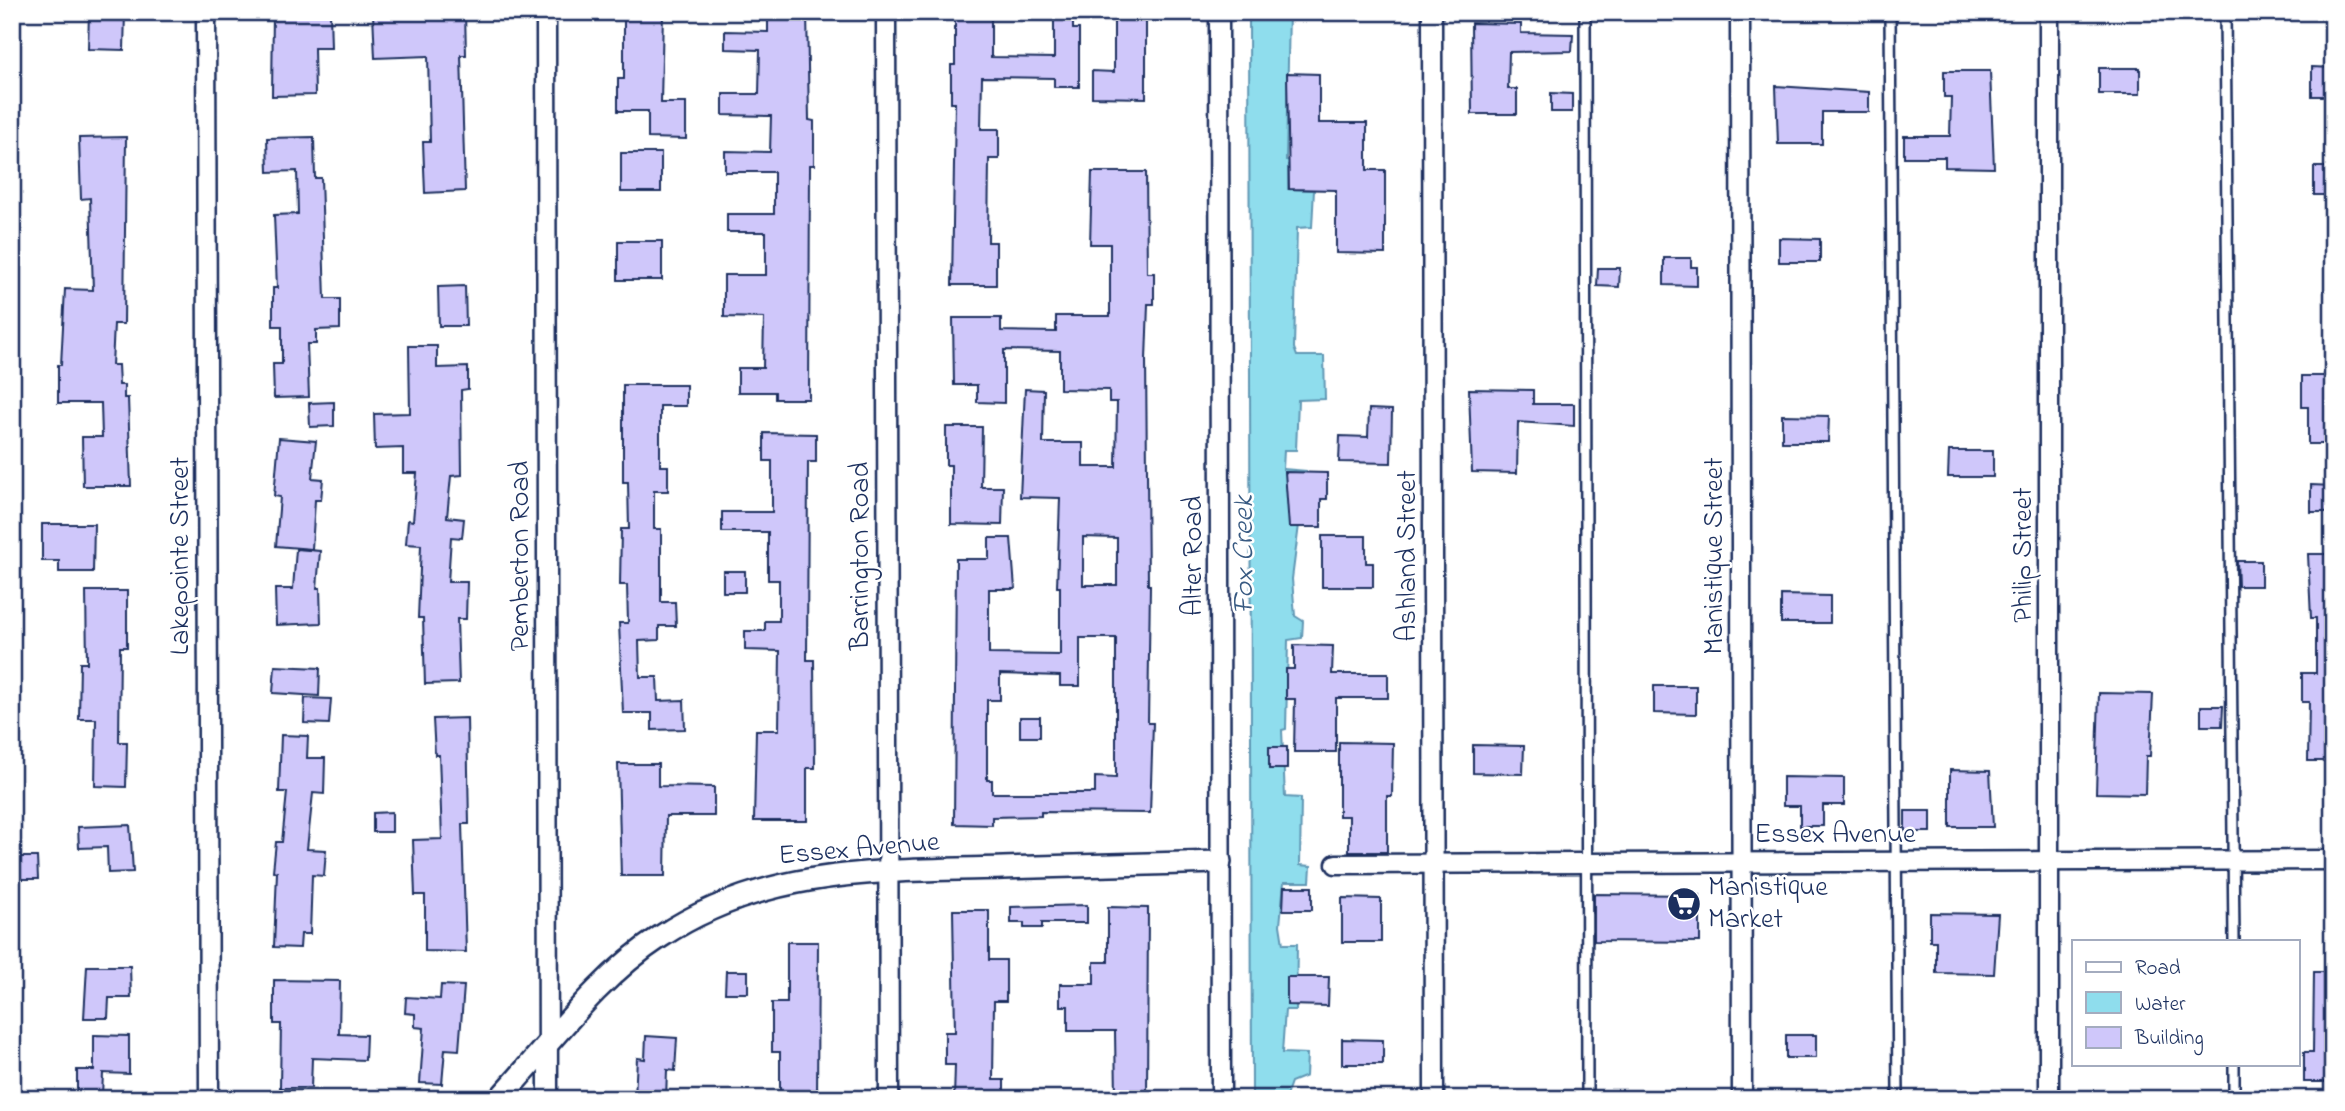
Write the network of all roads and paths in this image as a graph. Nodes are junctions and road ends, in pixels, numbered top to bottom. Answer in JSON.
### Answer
{"nodes":[{"id":1,"x":206,"y":12,"type":"edge"},
{"id":2,"x":546,"y":12,"type":"edge"},
{"id":3,"x":886,"y":12,"type":"edge"},
{"id":4,"x":1219,"y":12,"type":"edge"},
{"id":5,"x":1432,"y":12,"type":"edge"},
{"id":6,"x":1585,"y":12,"type":"edge"},
{"id":7,"x":1740,"y":12,"type":"edge"},
{"id":8,"x":1890,"y":12,"type":"edge"},
{"id":9,"x":2049,"y":12,"type":"edge"},
{"id":10,"x":2225,"y":12,"type":"edge"},
{"id":11,"x":2234,"y":860,"type":"junction"},
{"id":12,"x":2333,"y":860,"type":"edge"},
{"id":13,"x":1220,"y":862,"type":"junction"},
{"id":14,"x":1897,"y":862,"type":"junction"},
{"id":15,"x":2049,"y":862,"type":"junction"},
{"id":16,"x":1336,"y":863,"type":"dead end"},
{"id":17,"x":1586,"y":863,"type":"junction"},
{"id":18,"x":1742,"y":863,"type":"junction"},
{"id":19,"x":1434,"y":864,"type":"junction"},
{"id":20,"x":888,"y":872,"type":"junction"},
{"id":21,"x":2234,"y":940,"type":"edge"},
{"id":22,"x":548,"y":1046,"type":"junction"},
{"id":23,"x":2234,"y":1066,"type":"edge"},
{"id":24,"x":209,"y":1099,"type":"edge"},
{"id":25,"x":499,"y":1099,"type":"edge"},
{"id":26,"x":548,"y":1099,"type":"edge"},
{"id":27,"x":889,"y":1099,"type":"edge"},
{"id":28,"x":1221,"y":1099,"type":"edge"},
{"id":29,"x":1434,"y":1099,"type":"edge"},
{"id":30,"x":1587,"y":1099,"type":"edge"},
{"id":31,"x":1742,"y":1099,"type":"edge"},
{"id":32,"x":1898,"y":1099,"type":"edge"},
{"id":33,"x":2049,"y":1099,"type":"edge"},
{"id":34,"x":2234,"y":1099,"type":"edge"}],
"edges":[{"from":1,"to":24,"type":"street","name":"Lakepointe Street"},
{"from":2,"to":22,"type":"street","name":"Pemberton Road"},
{"from":3,"to":20,"type":"street","name":"Barrington Road"},
{"from":4,"to":13,"type":"street","name":"Alter Road"},
{"from":5,"to":19,"type":"street","name":"Ashland Street"},
{"from":6,"to":17,"type":"lane"},
{"from":7,"to":18,"type":"street","name":"Manistique Street"},
{"from":8,"to":14,"type":"lane"},
{"from":9,"to":15,"type":"street","name":"Philip Street"},
{"from":10,"to":11,"type":"lane"},
{"from":11,"to":12,"type":"street","name":"Essex Avenue"},
{"from":11,"to":15,"type":"street","name":"Essex Avenue"},
{"from":11,"to":21,"type":"lane"},
{"from":13,"to":20,"type":"street","name":"Essex Avenue"},
{"from":13,"to":28,"type":"street","name":"Alter Road"},
{"from":14,"to":15,"type":"street","name":"Essex Avenue"},
{"from":14,"to":18,"type":"street","name":"Essex Avenue"},
{"from":14,"to":32,"type":"lane"},
{"from":15,"to":33,"type":"street","name":"Philip Street"},
{"from":16,"to":19,"type":"street","name":"Essex Avenue"},
{"from":17,"to":18,"type":"street","name":"Essex Avenue"},
{"from":17,"to":19,"type":"street","name":"Essex Avenue"},
{"from":17,"to":30,"type":"lane"},
{"from":18,"to":31,"type":"street","name":"Manistique Street"},
{"from":19,"to":29,"type":"street","name":"Ashland Street"},
{"from":20,"to":22,"type":"street","name":"Essex Avenue"},
{"from":20,"to":27,"type":"street","name":"Barrington Road"},
{"from":22,"to":25,"type":"street","name":"Essex Avenue"},
{"from":22,"to":26,"type":"street","name":"Pemberton Road"},
{"from":23,"to":34,"type":"lane"}]}
